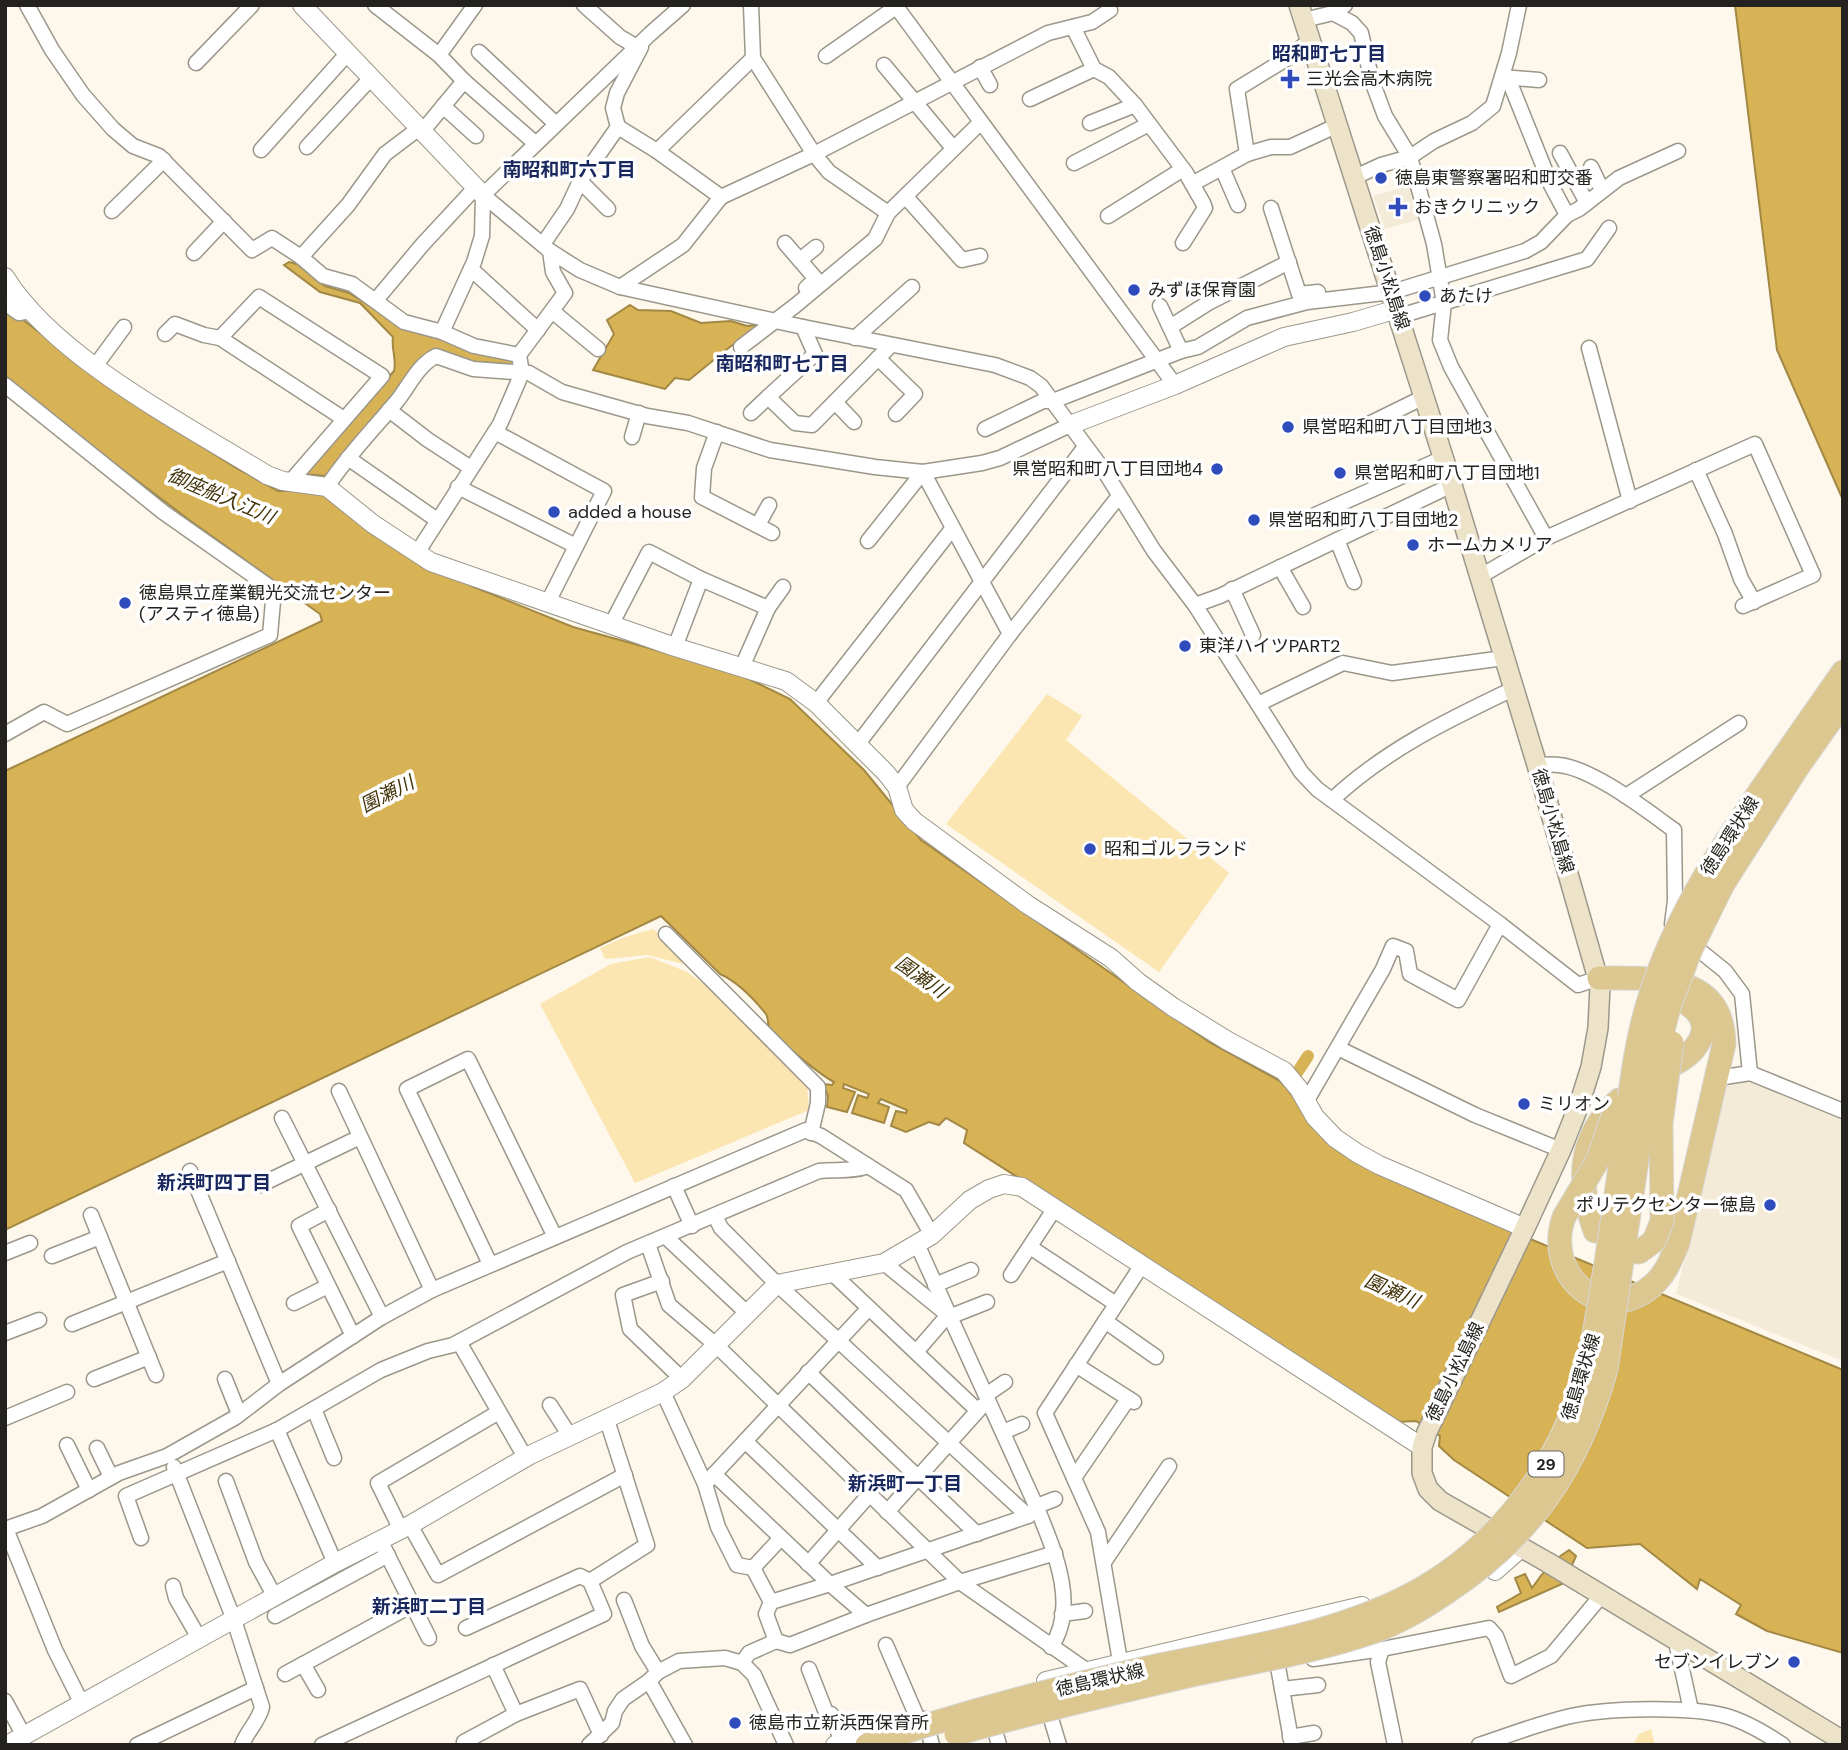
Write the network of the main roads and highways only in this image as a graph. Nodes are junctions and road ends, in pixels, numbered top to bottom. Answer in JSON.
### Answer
{"nodes":[{"id":1,"x":1301,"y":13,"type":"edge"},
{"id":2,"x":1843,"y":672,"type":"edge"},
{"id":3,"x":1843,"y":703,"type":"edge"},
{"id":4,"x":1723,"y":884,"type":"junction"},
{"id":5,"x":1599,"y":982,"type":"junction"},
{"id":6,"x":1648,"y":1005,"type":"junction"},
{"id":7,"x":1843,"y":1741,"type":"edge"},
{"id":8,"x":863,"y":1742,"type":"edge"},
{"id":9,"x":918,"y":1745,"type":"edge"}],
"edges":[{"from":1,"to":5,"type":"main road","name":"徳島小松島線"},
{"from":2,"to":6,"type":"main road","name":"徳島環状線","number":"29","bridge":true},
{"from":3,"to":4,"type":"main road","name":"徳島環状線","number":"29","bridge":true},
{"from":4,"to":5,"type":"main road","bridge":true},
{"from":4,"to":9,"type":"main road","name":"徳島環状線","number":"29","bridge":true},
{"from":5,"to":6,"type":"main road","bridge":true},
{"from":5,"to":7,"type":"main road","name":"徳島小松島線"},
{"from":6,"to":8,"type":"main road","name":"徳島環状線","number":"29","bridge":true}]}
